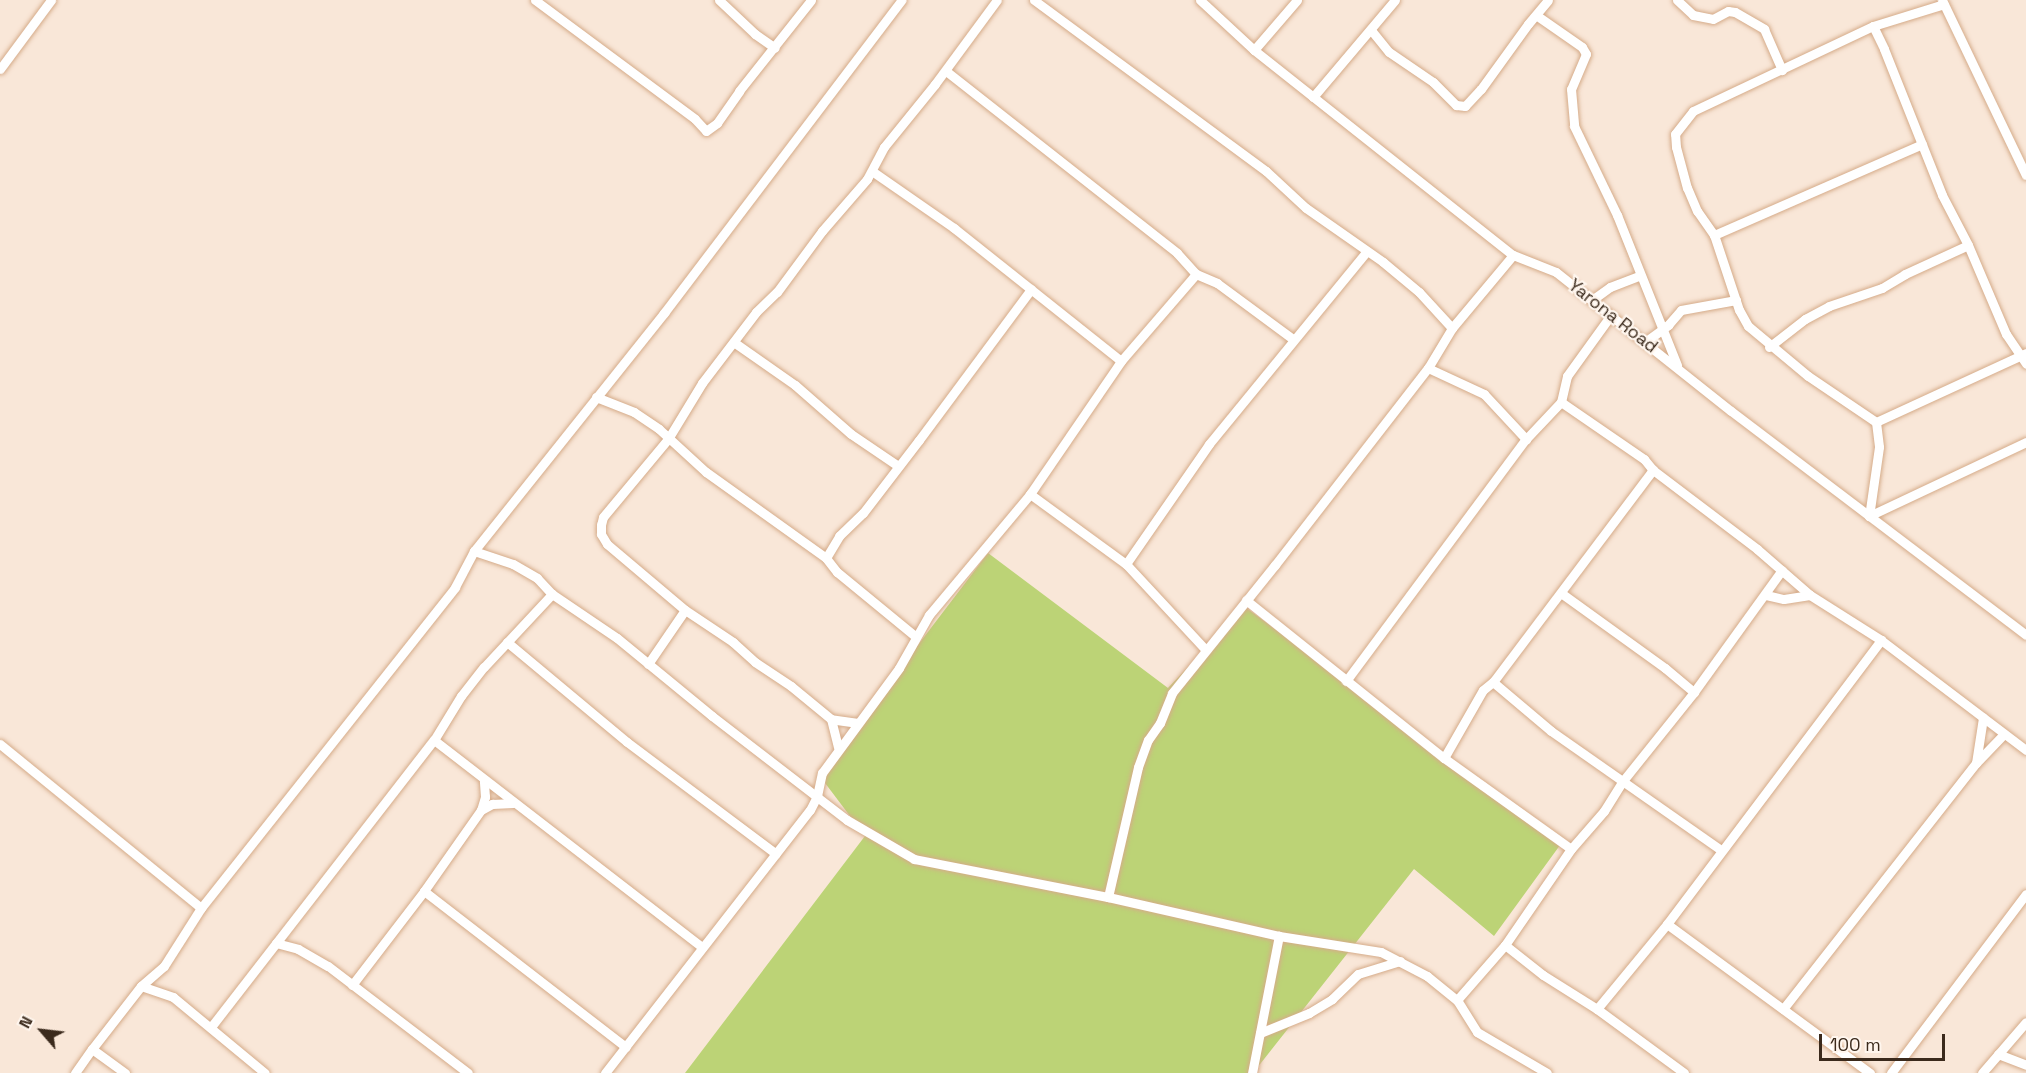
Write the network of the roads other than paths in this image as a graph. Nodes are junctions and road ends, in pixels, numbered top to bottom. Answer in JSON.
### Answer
{"nodes":[{"id":1,"x":51,"y":0,"type":"edge"},
{"id":2,"x":535,"y":0,"type":"edge"},
{"id":3,"x":719,"y":0,"type":"edge"},
{"id":4,"x":812,"y":0,"type":"edge"},
{"id":5,"x":902,"y":0,"type":"edge"},
{"id":6,"x":997,"y":0,"type":"edge"},
{"id":7,"x":1034,"y":0,"type":"edge"},
{"id":8,"x":1200,"y":0,"type":"edge"},
{"id":9,"x":1297,"y":0,"type":"edge"},
{"id":10,"x":1395,"y":0,"type":"edge"},
{"id":11,"x":1548,"y":0,"type":"edge"},
{"id":12,"x":1677,"y":0,"type":"edge"},
{"id":13,"x":1943,"y":2,"type":"edge"},
{"id":14,"x":1536,"y":15,"type":"junction"},
{"id":15,"x":1872,"y":26,"type":"junction"},
{"id":16,"x":1371,"y":30,"type":"junction"},
{"id":17,"x":775,"y":48,"type":"junction"},
{"id":18,"x":1254,"y":50,"type":"junction"},
{"id":19,"x":0,"y":69,"type":"edge"},
{"id":20,"x":1782,"y":70,"type":"junction"},
{"id":21,"x":946,"y":71,"type":"junction"},
{"id":22,"x":1313,"y":97,"type":"junction"},
{"id":23,"x":1922,"y":144,"type":"junction"},
{"id":24,"x":872,"y":171,"type":"junction"},
{"id":25,"x":2026,"y":174,"type":"edge"},
{"id":26,"x":1714,"y":235,"type":"junction"},
{"id":27,"x":1968,"y":245,"type":"junction"},
{"id":28,"x":1367,"y":251,"type":"junction"},
{"id":29,"x":1513,"y":255,"type":"junction"},
{"id":30,"x":1196,"y":274,"type":"junction"},
{"id":31,"x":1639,"y":276,"type":"junction"},
{"id":32,"x":1031,"y":289,"type":"junction"},
{"id":33,"x":1592,"y":300,"type":"junction"},
{"id":34,"x":1736,"y":300,"type":"junction"},
{"id":35,"x":1611,"y":315,"type":"junction"},
{"id":36,"x":1452,"y":328,"type":"junction"},
{"id":37,"x":1660,"y":328,"type":"junction"},
{"id":38,"x":1293,"y":339,"type":"junction"},
{"id":39,"x":1645,"y":342,"type":"junction"},
{"id":40,"x":735,"y":343,"type":"junction"},
{"id":41,"x":1769,"y":347,"type":"junction"},
{"id":42,"x":2022,"y":355,"type":"edge"},
{"id":43,"x":1121,"y":361,"type":"junction"},
{"id":44,"x":2026,"y":364,"type":"edge"},
{"id":45,"x":1678,"y":367,"type":"junction"},
{"id":46,"x":1428,"y":368,"type":"junction"},
{"id":47,"x":596,"y":397,"type":"junction"},
{"id":48,"x":1561,"y":402,"type":"junction"},
{"id":49,"x":1876,"y":422,"type":"junction"},
{"id":50,"x":668,"y":439,"type":"junction"},
{"id":51,"x":1526,"y":439,"type":"junction"},
{"id":52,"x":2026,"y":442,"type":"edge"},
{"id":53,"x":898,"y":466,"type":"junction"},
{"id":54,"x":1653,"y":470,"type":"junction"},
{"id":55,"x":1030,"y":494,"type":"junction"},
{"id":56,"x":1869,"y":516,"type":"junction"},
{"id":57,"x":474,"y":551,"type":"junction"},
{"id":58,"x":826,"y":558,"type":"junction"},
{"id":59,"x":1126,"y":564,"type":"junction"},
{"id":60,"x":1782,"y":570,"type":"junction"},
{"id":61,"x":1561,"y":593,"type":"junction"},
{"id":62,"x":552,"y":594,"type":"junction"},
{"id":63,"x":1766,"y":595,"type":"junction"},
{"id":64,"x":1810,"y":595,"type":"junction"},
{"id":65,"x":1246,"y":600,"type":"junction"},
{"id":66,"x":685,"y":610,"type":"junction"},
{"id":67,"x":2026,"y":635,"type":"edge"},
{"id":68,"x":916,"y":637,"type":"junction"},
{"id":69,"x":1881,"y":640,"type":"junction"},
{"id":70,"x":507,"y":642,"type":"junction"},
{"id":71,"x":1206,"y":650,"type":"junction"},
{"id":72,"x":648,"y":664,"type":"junction"},
{"id":73,"x":1346,"y":681,"type":"junction"},
{"id":74,"x":1493,"y":682,"type":"junction"},
{"id":75,"x":1694,"y":692,"type":"junction"},
{"id":76,"x":1983,"y":718,"type":"junction"},
{"id":77,"x":831,"y":719,"type":"junction"},
{"id":78,"x":858,"y":723,"type":"junction"},
{"id":79,"x":2004,"y":734,"type":"junction"},
{"id":80,"x":434,"y":741,"type":"junction"},
{"id":81,"x":0,"y":744,"type":"edge"},
{"id":82,"x":838,"y":747,"type":"junction"},
{"id":83,"x":2026,"y":750,"type":"edge"},
{"id":84,"x":1444,"y":758,"type":"junction"},
{"id":85,"x":1976,"y":763,"type":"junction"},
{"id":86,"x":484,"y":781,"type":"junction"},
{"id":87,"x":1622,"y":782,"type":"junction"},
{"id":88,"x":817,"y":796,"type":"junction"},
{"id":89,"x":513,"y":803,"type":"junction"},
{"id":90,"x":481,"y":810,"type":"junction"},
{"id":91,"x":1571,"y":849,"type":"junction"},
{"id":92,"x":1721,"y":850,"type":"junction"},
{"id":93,"x":776,"y":854,"type":"junction"},
{"id":94,"x":424,"y":891,"type":"junction"},
{"id":95,"x":2026,"y":894,"type":"edge"},
{"id":96,"x":1108,"y":897,"type":"junction"},
{"id":97,"x":201,"y":908,"type":"junction"},
{"id":98,"x":1667,"y":924,"type":"junction"},
{"id":99,"x":1279,"y":936,"type":"junction"},
{"id":100,"x":276,"y":943,"type":"junction"},
{"id":101,"x":1505,"y":945,"type":"junction"},
{"id":102,"x":702,"y":947,"type":"junction"},
{"id":103,"x":1400,"y":961,"type":"junction"},
{"id":104,"x":352,"y":985,"type":"junction"},
{"id":105,"x":141,"y":987,"type":"junction"},
{"id":106,"x":1457,"y":1000,"type":"junction"},
{"id":107,"x":1597,"y":1009,"type":"junction"},
{"id":108,"x":1783,"y":1009,"type":"junction"},
{"id":109,"x":2026,"y":1022,"type":"edge"},
{"id":110,"x":212,"y":1027,"type":"junction"},
{"id":111,"x":1260,"y":1033,"type":"junction"},
{"id":112,"x":626,"y":1047,"type":"junction"},
{"id":113,"x":92,"y":1049,"type":"junction"},
{"id":114,"x":1998,"y":1054,"type":"junction"},
{"id":115,"x":2026,"y":1065,"type":"edge"},
{"id":116,"x":75,"y":1073,"type":"edge"},
{"id":117,"x":125,"y":1073,"type":"edge"},
{"id":118,"x":265,"y":1073,"type":"edge"},
{"id":119,"x":468,"y":1073,"type":"edge"},
{"id":120,"x":605,"y":1073,"type":"edge"},
{"id":121,"x":1252,"y":1073,"type":"edge"},
{"id":122,"x":1547,"y":1073,"type":"edge"},
{"id":123,"x":1684,"y":1073,"type":"edge"},
{"id":124,"x":1870,"y":1073,"type":"edge"},
{"id":125,"x":1891,"y":1073,"type":"edge"},
{"id":126,"x":1982,"y":1073,"type":"edge"}],
"edges":[{"from":1,"to":19,"type":"street"},
{"from":2,"to":17,"type":"street"},
{"from":3,"to":17,"type":"street"},
{"from":4,"to":17,"type":"street"},
{"from":5,"to":47,"type":"street"},
{"from":6,"to":21,"type":"street"},
{"from":7,"to":28,"type":"street"},
{"from":8,"to":18,"type":"street","name":"Yarona Road"},
{"from":9,"to":18,"type":"street"},
{"from":10,"to":16,"type":"street"},
{"from":11,"to":14,"type":"street"},
{"from":12,"to":20,"type":"street"},
{"from":13,"to":15,"type":"street"},
{"from":13,"to":25,"type":"street"},
{"from":14,"to":16,"type":"street"},
{"from":14,"to":31,"type":"street"},
{"from":15,"to":20,"type":"street"},
{"from":15,"to":23,"type":"street"},
{"from":16,"to":22,"type":"street"},
{"from":18,"to":22,"type":"street","name":"Yarona Road"},
{"from":20,"to":26,"type":"street"},
{"from":21,"to":24,"type":"street"},
{"from":21,"to":30,"type":"street"},
{"from":22,"to":29,"type":"street","name":"Yarona Road"},
{"from":23,"to":26,"type":"street"},
{"from":23,"to":27,"type":"street"},
{"from":24,"to":32,"type":"street"},
{"from":24,"to":40,"type":"street"},
{"from":26,"to":34,"type":"street"},
{"from":27,"to":41,"type":"street"},
{"from":27,"to":42,"type":"street"},
{"from":28,"to":36,"type":"street"},
{"from":28,"to":38,"type":"street"},
{"from":29,"to":33,"type":"street","name":"Yarona Road"},
{"from":29,"to":36,"type":"street"},
{"from":30,"to":38,"type":"street"},
{"from":30,"to":43,"type":"street"},
{"from":31,"to":33,"type":"street"},
{"from":31,"to":37,"type":"street"},
{"from":32,"to":43,"type":"street"},
{"from":32,"to":53,"type":"street"},
{"from":33,"to":35,"type":"street","name":"Yarona Road"},
{"from":34,"to":37,"type":"street"},
{"from":34,"to":41,"type":"street"},
{"from":35,"to":39,"type":"street","name":"Yarona Road"},
{"from":35,"to":48,"type":"street"},
{"from":36,"to":46,"type":"street"},
{"from":37,"to":39,"type":"street"},
{"from":37,"to":45,"type":"street"},
{"from":38,"to":59,"type":"street"},
{"from":39,"to":45,"type":"street","name":"Yarona Road"},
{"from":40,"to":50,"type":"street"},
{"from":40,"to":53,"type":"street"},
{"from":41,"to":49,"type":"street"},
{"from":42,"to":44,"type":"street"},
{"from":42,"to":49,"type":"street"},
{"from":43,"to":55,"type":"street"},
{"from":45,"to":56,"type":"street","name":"Yarona Road"},
{"from":46,"to":51,"type":"street"},
{"from":46,"to":65,"type":"street"},
{"from":47,"to":50,"type":"street"},
{"from":47,"to":57,"type":"street"},
{"from":48,"to":51,"type":"street"},
{"from":48,"to":54,"type":"street"},
{"from":49,"to":56,"type":"street"},
{"from":50,"to":58,"type":"street"},
{"from":50,"to":66,"type":"street"},
{"from":51,"to":73,"type":"street"},
{"from":52,"to":56,"type":"street"},
{"from":53,"to":58,"type":"street"},
{"from":54,"to":60,"type":"street"},
{"from":54,"to":61,"type":"street"},
{"from":55,"to":59,"type":"street"},
{"from":55,"to":68,"type":"street"},
{"from":56,"to":67,"type":"street","name":"Yarona Road"},
{"from":57,"to":62,"type":"street"},
{"from":57,"to":97,"type":"street"},
{"from":58,"to":68,"type":"street"},
{"from":59,"to":71,"type":"street"},
{"from":60,"to":63,"type":"street"},
{"from":60,"to":64,"type":"street"},
{"from":61,"to":74,"type":"street"},
{"from":61,"to":75,"type":"street"},
{"from":62,"to":70,"type":"street"},
{"from":62,"to":72,"type":"street"},
{"from":63,"to":64,"type":"street"},
{"from":63,"to":75,"type":"street"},
{"from":64,"to":69,"type":"street"},
{"from":65,"to":71,"type":"street"},
{"from":65,"to":73,"type":"street"},
{"from":66,"to":72,"type":"street"},
{"from":66,"to":77,"type":"street"},
{"from":68,"to":78,"type":"street"},
{"from":69,"to":76,"type":"street"},
{"from":69,"to":92,"type":"street"},
{"from":70,"to":80,"type":"street"},
{"from":70,"to":93,"type":"street"},
{"from":71,"to":96,"type":"street"},
{"from":72,"to":88,"type":"street"},
{"from":73,"to":84,"type":"street"},
{"from":74,"to":84,"type":"street"},
{"from":74,"to":87,"type":"street"},
{"from":75,"to":87,"type":"street"},
{"from":76,"to":79,"type":"street"},
{"from":76,"to":85,"type":"street"},
{"from":77,"to":78,"type":"street"},
{"from":77,"to":82,"type":"street"},
{"from":78,"to":82,"type":"street"},
{"from":79,"to":83,"type":"street"},
{"from":79,"to":85,"type":"street"},
{"from":80,"to":86,"type":"street"},
{"from":80,"to":100,"type":"street"},
{"from":81,"to":97,"type":"street"},
{"from":82,"to":88,"type":"street"},
{"from":84,"to":91,"type":"street"},
{"from":85,"to":108,"type":"street"},
{"from":86,"to":89,"type":"street"},
{"from":86,"to":90,"type":"street"},
{"from":87,"to":91,"type":"street"},
{"from":87,"to":92,"type":"street"},
{"from":88,"to":93,"type":"street"},
{"from":88,"to":96,"type":"street"},
{"from":89,"to":90,"type":"street"},
{"from":89,"to":102,"type":"street"},
{"from":90,"to":94,"type":"street"},
{"from":91,"to":101,"type":"street"},
{"from":92,"to":98,"type":"street"},
{"from":93,"to":102,"type":"street"},
{"from":94,"to":104,"type":"street"},
{"from":94,"to":112,"type":"street"},
{"from":95,"to":125,"type":"street"},
{"from":96,"to":99,"type":"street"},
{"from":97,"to":105,"type":"street"},
{"from":98,"to":107,"type":"street"},
{"from":98,"to":108,"type":"street"},
{"from":99,"to":103,"type":"street"},
{"from":99,"to":111,"type":"street"},
{"from":100,"to":104,"type":"street"},
{"from":100,"to":110,"type":"street"},
{"from":101,"to":106,"type":"street"},
{"from":101,"to":107,"type":"street"},
{"from":102,"to":112,"type":"street"},
{"from":103,"to":106,"type":"street"},
{"from":103,"to":111,"type":"street"},
{"from":104,"to":119,"type":"street"},
{"from":105,"to":110,"type":"street"},
{"from":105,"to":113,"type":"street"},
{"from":106,"to":122,"type":"street"},
{"from":107,"to":123,"type":"street"},
{"from":108,"to":124,"type":"street"},
{"from":109,"to":114,"type":"street"},
{"from":110,"to":118,"type":"street"},
{"from":111,"to":121,"type":"street"},
{"from":112,"to":120,"type":"street"},
{"from":113,"to":116,"type":"street"},
{"from":113,"to":117,"type":"street"},
{"from":114,"to":115,"type":"street"},
{"from":114,"to":126,"type":"street"}]}
